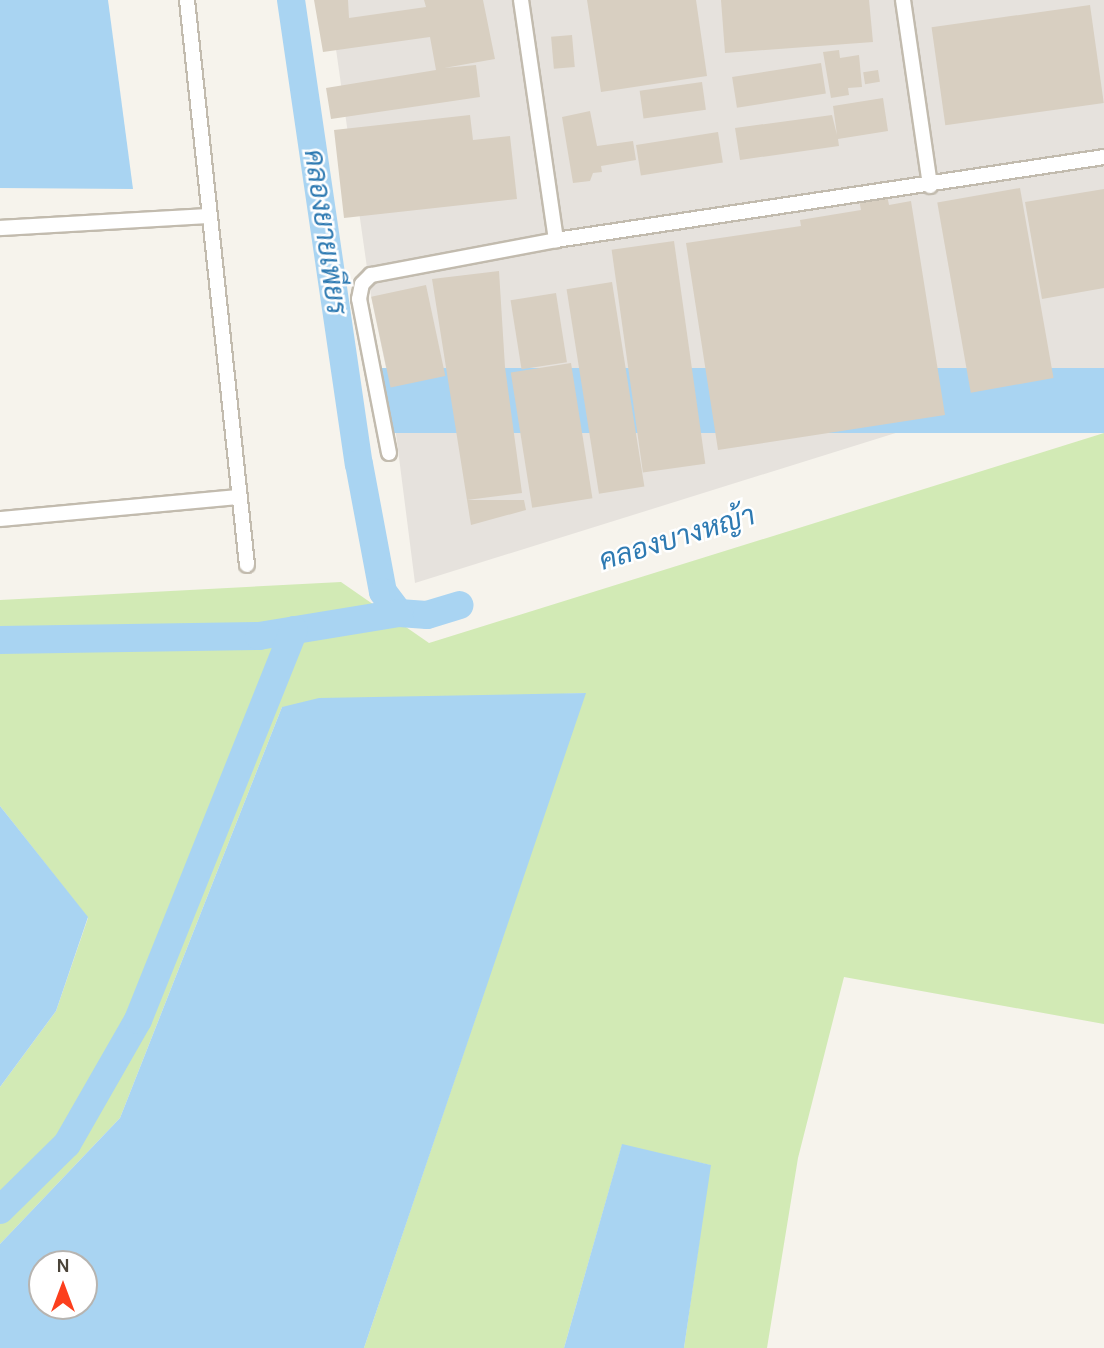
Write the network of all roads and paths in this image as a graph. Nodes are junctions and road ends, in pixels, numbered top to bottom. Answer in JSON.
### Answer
{"nodes":[{"id":1,"x":187,"y":0,"type":"edge"},
{"id":2,"x":520,"y":0,"type":"edge"},
{"id":3,"x":903,"y":0,"type":"edge"},
{"id":4,"x":1104,"y":157,"type":"edge"},
{"id":5,"x":930,"y":186,"type":"junction"},
{"id":6,"x":209,"y":216,"type":"junction"},
{"id":7,"x":0,"y":228,"type":"edge"},
{"id":8,"x":556,"y":240,"type":"junction"},
{"id":9,"x":389,"y":453,"type":"dead end"},
{"id":10,"x":239,"y":497,"type":"junction"},
{"id":11,"x":0,"y":519,"type":"edge"},
{"id":12,"x":247,"y":565,"type":"dead end"}],
"edges":[{"from":1,"to":6,"type":"lane"},
{"from":2,"to":8,"type":"lane"},
{"from":3,"to":5,"type":"lane"},
{"from":4,"to":5,"type":"lane"},
{"from":5,"to":8,"type":"lane"},
{"from":6,"to":7,"type":"lane"},
{"from":6,"to":10,"type":"lane"},
{"from":8,"to":9,"type":"lane"},
{"from":10,"to":11,"type":"lane"},
{"from":10,"to":12,"type":"lane"}]}
